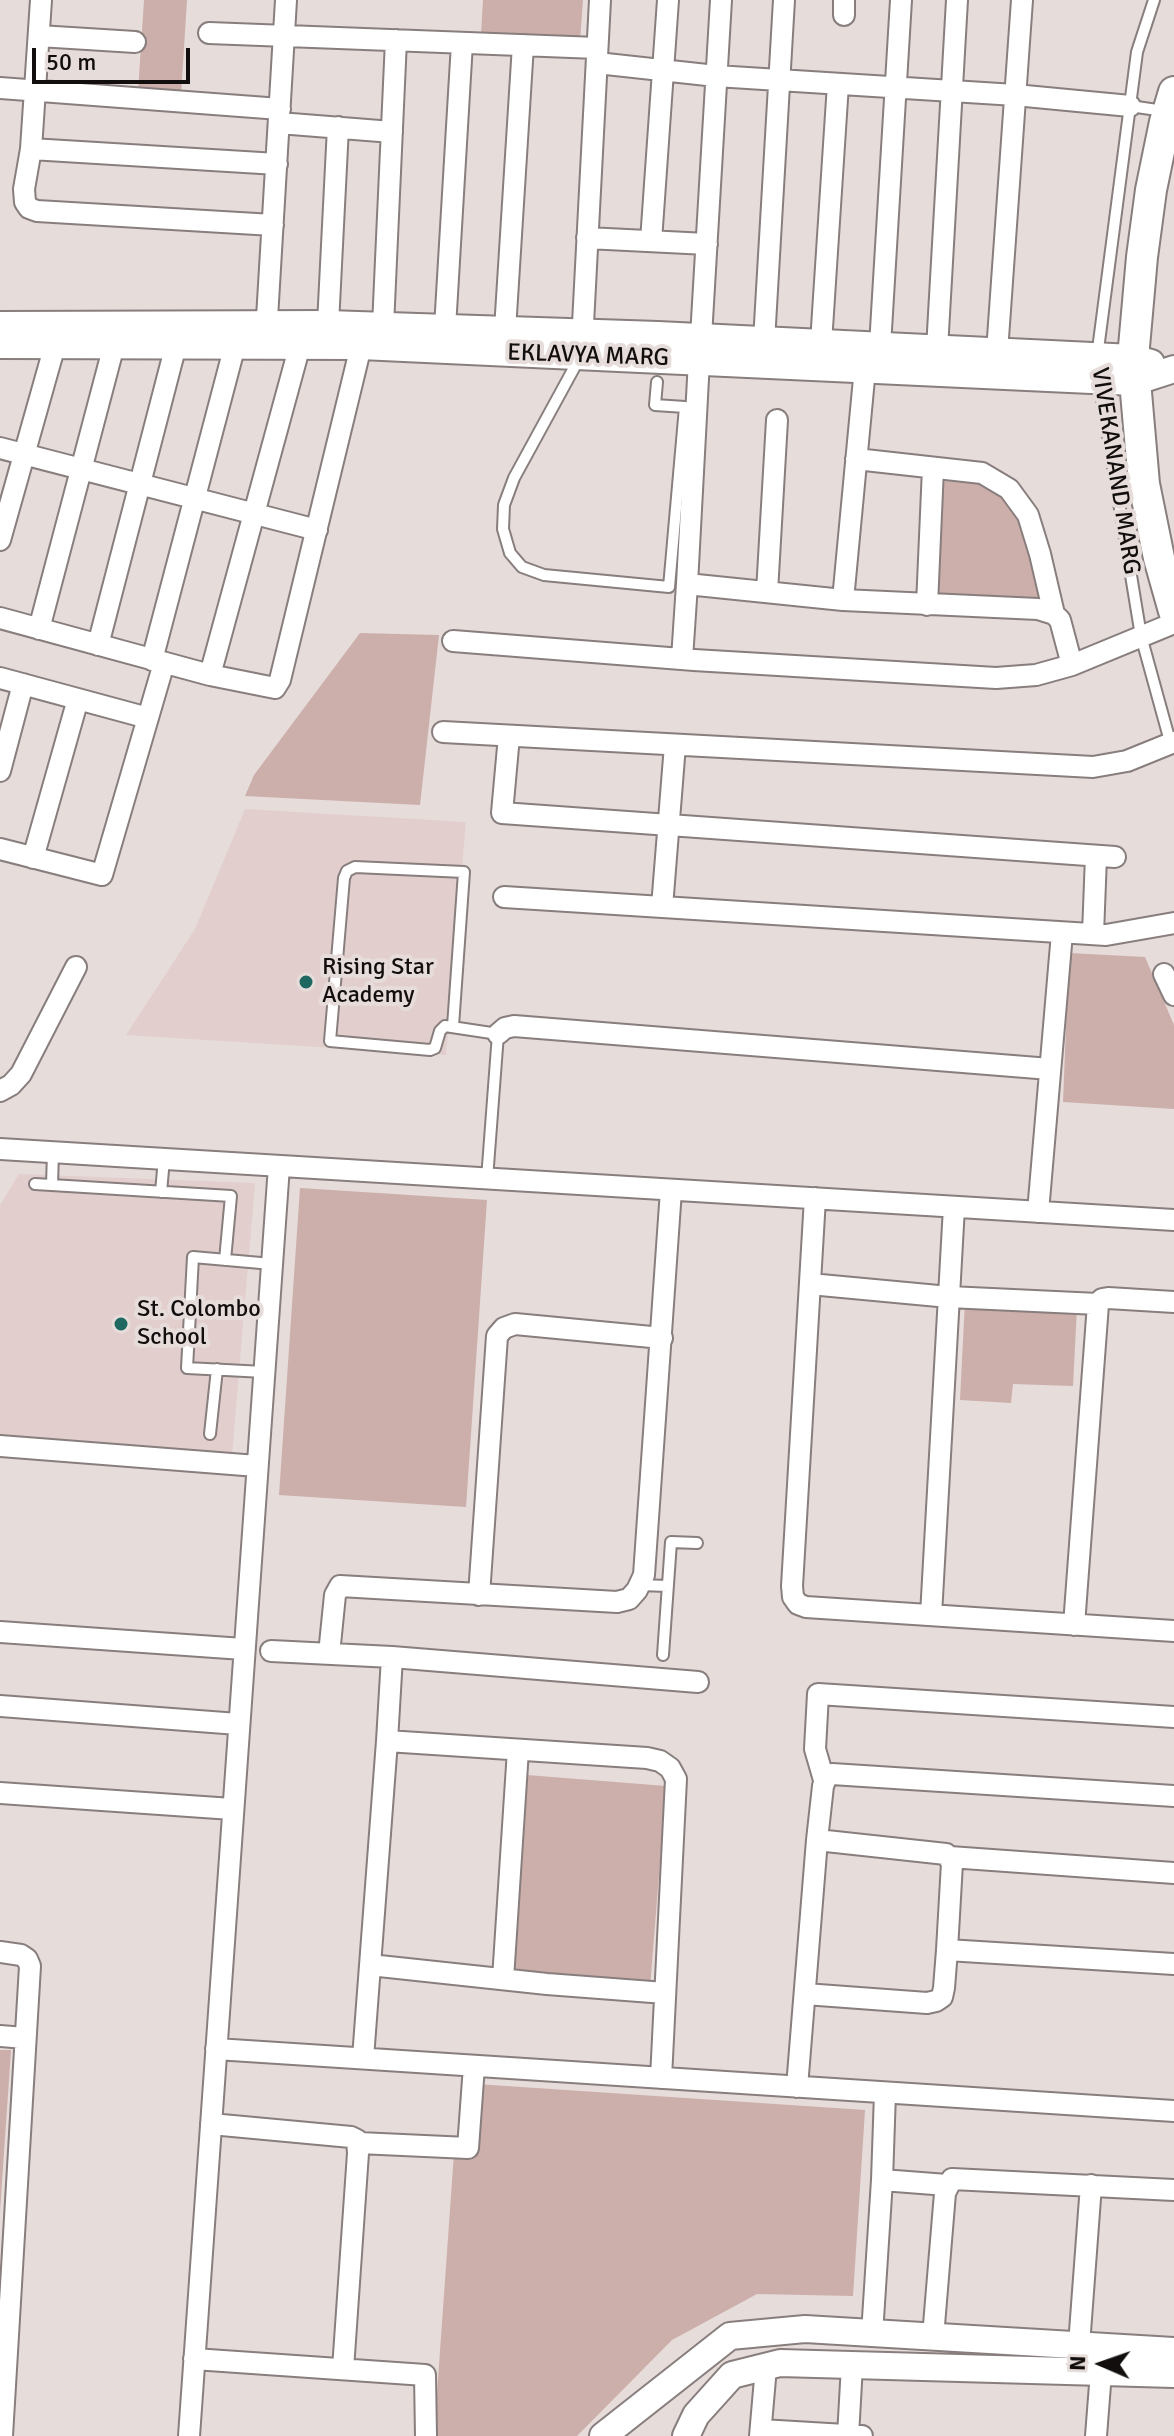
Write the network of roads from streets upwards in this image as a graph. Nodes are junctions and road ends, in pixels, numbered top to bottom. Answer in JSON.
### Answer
{"nodes":[{"id":1,"x":41,"y":0,"type":"edge"},
{"id":2,"x":286,"y":0,"type":"edge"},
{"id":3,"x":600,"y":0,"type":"edge"},
{"id":4,"x":668,"y":0,"type":"edge"},
{"id":5,"x":721,"y":0,"type":"edge"},
{"id":6,"x":784,"y":0,"type":"edge"},
{"id":7,"x":901,"y":0,"type":"edge"},
{"id":8,"x":957,"y":0,"type":"edge"},
{"id":9,"x":1022,"y":0,"type":"edge"},
{"id":10,"x":209,"y":33,"type":"dead end"},
{"id":11,"x":284,"y":35,"type":"junction"},
{"id":12,"x":39,"y":36,"type":"junction"},
{"id":13,"x":396,"y":40,"type":"junction"},
{"id":14,"x":135,"y":42,"type":"dead end"},
{"id":15,"x":462,"y":43,"type":"junction"},
{"id":16,"x":523,"y":45,"type":"junction"},
{"id":17,"x":597,"y":56,"type":"junction"},
{"id":18,"x":662,"y":69,"type":"junction"},
{"id":19,"x":716,"y":76,"type":"junction"},
{"id":20,"x":779,"y":80,"type":"junction"},
{"id":21,"x":838,"y":84,"type":"junction"},
{"id":22,"x":0,"y":88,"type":"edge"},
{"id":23,"x":895,"y":88,"type":"junction"},
{"id":24,"x":35,"y":91,"type":"junction"},
{"id":25,"x":952,"y":91,"type":"junction"},
{"id":26,"x":1015,"y":95,"type":"junction"},
{"id":27,"x":1171,"y":102,"type":"edge"},
{"id":28,"x":1130,"y":106,"type":"road end"},
{"id":29,"x":279,"y":116,"type":"junction"},
{"id":30,"x":338,"y":127,"type":"junction"},
{"id":31,"x":392,"y":132,"type":"junction"},
{"id":32,"x":31,"y":149,"type":"junction"},
{"id":33,"x":277,"y":164,"type":"junction"},
{"id":34,"x":273,"y":225,"type":"junction"},
{"id":35,"x":587,"y":238,"type":"junction"},
{"id":36,"x":651,"y":241,"type":"junction"},
{"id":37,"x":707,"y":244,"type":"junction"},
{"id":38,"x":328,"y":324,"type":"junction"},
{"id":39,"x":0,"y":325,"type":"edge"},
{"id":40,"x":383,"y":326,"type":"junction"},
{"id":41,"x":445,"y":328,"type":"junction"},
{"id":42,"x":505,"y":330,"type":"junction"},
{"id":43,"x":266,"y":335,"type":"junction"},
{"id":44,"x":764,"y":341,"type":"junction"},
{"id":45,"x":821,"y":343,"type":"junction"},
{"id":46,"x":582,"y":344,"type":"junction"},
{"id":47,"x":0,"y":345,"type":"edge"},
{"id":48,"x":55,"y":345,"type":"junction"},
{"id":49,"x":114,"y":345,"type":"junction"},
{"id":50,"x":176,"y":345,"type":"junction"},
{"id":51,"x":235,"y":345,"type":"junction"},
{"id":52,"x":300,"y":345,"type":"junction"},
{"id":53,"x":361,"y":346,"type":"junction"},
{"id":54,"x":700,"y":349,"type":"junction"},
{"id":55,"x":937,"y":349,"type":"junction"},
{"id":56,"x":997,"y":352,"type":"junction"},
{"id":57,"x":872,"y":357,"type":"junction"},
{"id":58,"x":1174,"y":368,"type":"edge"},
{"id":59,"x":1098,"y":369,"type":"junction"},
{"id":60,"x":1134,"y":370,"type":"junction"},
{"id":61,"x":777,"y":420,"type":"dead end"},
{"id":62,"x":0,"y":448,"type":"edge"},
{"id":63,"x":25,"y":454,"type":"junction"},
{"id":64,"x":856,"y":459,"type":"junction"},
{"id":65,"x":82,"y":468,"type":"junction"},
{"id":66,"x":933,"y":468,"type":"junction"},
{"id":67,"x":140,"y":484,"type":"junction"},
{"id":68,"x":195,"y":498,"type":"junction"},
{"id":69,"x":254,"y":513,"type":"junction"},
{"id":70,"x":317,"y":530,"type":"junction"},
{"id":71,"x":0,"y":540,"type":"edge"},
{"id":72,"x":687,"y":584,"type":"junction"},
{"id":73,"x":767,"y":592,"type":"junction"},
{"id":74,"x":843,"y":600,"type":"junction"},
{"id":75,"x":927,"y":605,"type":"junction"},
{"id":76,"x":1174,"y":611,"type":"edge"},
{"id":77,"x":1054,"y":614,"type":"junction"},
{"id":78,"x":0,"y":618,"type":"edge"},
{"id":79,"x":1174,"y":623,"type":"edge"},
{"id":80,"x":39,"y":629,"type":"junction"},
{"id":81,"x":453,"y":641,"type":"dead end"},
{"id":82,"x":98,"y":645,"type":"junction"},
{"id":83,"x":682,"y":659,"type":"junction"},
{"id":84,"x":158,"y":661,"type":"junction"},
{"id":85,"x":1072,"y":665,"type":"junction"},
{"id":86,"x":210,"y":675,"type":"junction"},
{"id":87,"x":0,"y":678,"type":"edge"},
{"id":88,"x":23,"y":684,"type":"junction"},
{"id":89,"x":78,"y":699,"type":"junction"},
{"id":90,"x":148,"y":718,"type":"junction"},
{"id":91,"x":443,"y":732,"type":"dead end"},
{"id":92,"x":509,"y":736,"type":"junction"},
{"id":93,"x":675,"y":745,"type":"junction"},
{"id":94,"x":1173,"y":745,"type":"edge"},
{"id":95,"x":0,"y":771,"type":"edge"},
{"id":96,"x":668,"y":826,"type":"junction"},
{"id":97,"x":0,"y":849,"type":"edge"},
{"id":98,"x":33,"y":858,"type":"junction"},
{"id":99,"x":504,"y":897,"type":"dead end"},
{"id":100,"x":662,"y":907,"type":"junction"},
{"id":101,"x":1174,"y":923,"type":"edge"},
{"id":102,"x":1062,"y":933,"type":"junction"},
{"id":103,"x":1093,"y":934,"type":"junction"},
{"id":104,"x":76,"y":967,"type":"dead end"},
{"id":105,"x":1164,"y":974,"type":"dead end"},
{"id":106,"x":1174,"y":995,"type":"edge"},
{"id":107,"x":498,"y":1034,"type":"road end"},
{"id":108,"x":1050,"y":1069,"type":"junction"},
{"id":109,"x":0,"y":1091,"type":"edge"},
{"id":110,"x":0,"y":1149,"type":"edge"},
{"id":111,"x":279,"y":1166,"type":"junction"},
{"id":112,"x":671,"y":1190,"type":"junction"},
{"id":113,"x":815,"y":1198,"type":"junction"},
{"id":114,"x":954,"y":1207,"type":"junction"},
{"id":115,"x":1038,"y":1212,"type":"junction"},
{"id":116,"x":1174,"y":1220,"type":"edge"},
{"id":117,"x":810,"y":1284,"type":"junction"},
{"id":118,"x":949,"y":1297,"type":"junction"},
{"id":119,"x":1174,"y":1302,"type":"edge"},
{"id":120,"x":1098,"y":1304,"type":"junction"},
{"id":121,"x":662,"y":1338,"type":"junction"},
{"id":122,"x":0,"y":1446,"type":"edge"},
{"id":123,"x":257,"y":1466,"type":"junction"},
{"id":124,"x":479,"y":1595,"type":"junction"},
{"id":125,"x":931,"y":1615,"type":"junction"},
{"id":126,"x":1074,"y":1625,"type":"junction"},
{"id":127,"x":1174,"y":1631,"type":"edge"},
{"id":128,"x":0,"y":1632,"type":"edge"},
{"id":129,"x":243,"y":1649,"type":"junction"},
{"id":130,"x":271,"y":1651,"type":"road end"},
{"id":131,"x":329,"y":1654,"type":"junction"},
{"id":132,"x":392,"y":1657,"type":"junction"},
{"id":133,"x":698,"y":1682,"type":"dead end"},
{"id":134,"x":0,"y":1706,"type":"edge"},
{"id":135,"x":1174,"y":1717,"type":"edge"},
{"id":136,"x":238,"y":1724,"type":"junction"},
{"id":137,"x":387,"y":1741,"type":"junction"},
{"id":138,"x":518,"y":1750,"type":"junction"},
{"id":139,"x":824,"y":1780,"type":"junction"},
{"id":140,"x":0,"y":1793,"type":"edge"},
{"id":141,"x":1174,"y":1796,"type":"edge"},
{"id":142,"x":232,"y":1809,"type":"junction"},
{"id":143,"x":817,"y":1840,"type":"junction"},
{"id":144,"x":950,"y":1857,"type":"junction"},
{"id":145,"x":1174,"y":1873,"type":"edge"},
{"id":146,"x":947,"y":1950,"type":"junction"},
{"id":147,"x":0,"y":1952,"type":"edge"},
{"id":148,"x":1174,"y":1964,"type":"edge"},
{"id":149,"x":370,"y":1965,"type":"junction"},
{"id":150,"x":503,"y":1979,"type":"junction"},
{"id":151,"x":665,"y":1993,"type":"junction"},
{"id":152,"x":805,"y":1994,"type":"junction"},
{"id":153,"x":0,"y":2036,"type":"edge"},
{"id":154,"x":25,"y":2038,"type":"junction"},
{"id":155,"x":216,"y":2049,"type":"junction"},
{"id":156,"x":363,"y":2058,"type":"junction"},
{"id":157,"x":474,"y":2066,"type":"junction"},
{"id":158,"x":661,"y":2078,"type":"junction"},
{"id":159,"x":797,"y":2087,"type":"junction"},
{"id":160,"x":885,"y":2093,"type":"junction"},
{"id":161,"x":1174,"y":2111,"type":"edge"},
{"id":162,"x":211,"y":2124,"type":"junction"},
{"id":163,"x":359,"y":2143,"type":"junction"},
{"id":164,"x":882,"y":2180,"type":"junction"},
{"id":165,"x":947,"y":2185,"type":"junction"},
{"id":166,"x":1091,"y":2185,"type":"junction"},
{"id":167,"x":1174,"y":2190,"type":"edge"},
{"id":168,"x":872,"y":2334,"type":"junction"},
{"id":169,"x":933,"y":2337,"type":"junction"},
{"id":170,"x":1079,"y":2345,"type":"junction"},
{"id":171,"x":1174,"y":2351,"type":"edge"},
{"id":172,"x":194,"y":2359,"type":"junction"},
{"id":173,"x":852,"y":2365,"type":"junction"},
{"id":174,"x":766,"y":2367,"type":"junction"},
{"id":175,"x":343,"y":2369,"type":"junction"},
{"id":176,"x":1101,"y":2372,"type":"junction"},
{"id":177,"x":1174,"y":2374,"type":"edge"},
{"id":178,"x":760,"y":2433,"type":"edge"},
{"id":179,"x":2,"y":2436,"type":"edge"},
{"id":180,"x":189,"y":2436,"type":"edge"},
{"id":181,"x":426,"y":2436,"type":"edge"},
{"id":182,"x":603,"y":2436,"type":"edge"},
{"id":183,"x":686,"y":2436,"type":"edge"},
{"id":184,"x":848,"y":2436,"type":"edge"},
{"id":185,"x":862,"y":2436,"type":"edge"},
{"id":186,"x":1096,"y":2436,"type":"edge"}],
"edges":[{"from":1,"to":12,"type":"street"},
{"from":2,"to":11,"type":"street"},
{"from":3,"to":17,"type":"street"},
{"from":4,"to":18,"type":"street"},
{"from":5,"to":19,"type":"street"},
{"from":6,"to":20,"type":"street"},
{"from":7,"to":23,"type":"street"},
{"from":8,"to":25,"type":"street"},
{"from":9,"to":26,"type":"street"},
{"from":10,"to":11,"type":"street"},
{"from":11,"to":13,"type":"street"},
{"from":11,"to":29,"type":"street"},
{"from":12,"to":14,"type":"street"},
{"from":12,"to":24,"type":"street"},
{"from":13,"to":15,"type":"street"},
{"from":13,"to":31,"type":"street"},
{"from":15,"to":16,"type":"street"},
{"from":15,"to":41,"type":"street"},
{"from":16,"to":17,"type":"street"},
{"from":16,"to":42,"type":"street"},
{"from":17,"to":18,"type":"street"},
{"from":17,"to":35,"type":"street"},
{"from":18,"to":19,"type":"street"},
{"from":18,"to":36,"type":"street"},
{"from":19,"to":20,"type":"street"},
{"from":19,"to":37,"type":"street"},
{"from":20,"to":21,"type":"street"},
{"from":20,"to":44,"type":"street"},
{"from":21,"to":23,"type":"street"},
{"from":21,"to":45,"type":"street"},
{"from":22,"to":24,"type":"street"},
{"from":23,"to":25,"type":"street"},
{"from":23,"to":57,"type":"street"},
{"from":24,"to":29,"type":"street"},
{"from":24,"to":32,"type":"street"},
{"from":25,"to":26,"type":"street"},
{"from":25,"to":55,"type":"street"},
{"from":26,"to":28,"type":"street"},
{"from":26,"to":56,"type":"street"},
{"from":27,"to":60,"type":"main road"},
{"from":29,"to":30,"type":"street"},
{"from":29,"to":33,"type":"street"},
{"from":30,"to":31,"type":"street"},
{"from":30,"to":38,"type":"street"},
{"from":31,"to":40,"type":"street"},
{"from":32,"to":33,"type":"street"},
{"from":32,"to":34,"type":"street"},
{"from":33,"to":34,"type":"street"},
{"from":34,"to":43,"type":"street"},
{"from":35,"to":36,"type":"street"},
{"from":35,"to":46,"type":"street"},
{"from":36,"to":37,"type":"street"},
{"from":37,"to":54,"type":"street"},
{"from":38,"to":40,"type":"street","name":"EKLAVYA MARG"},
{"from":38,"to":43,"type":"street","name":"EKLAVYA MARG"},
{"from":39,"to":43,"type":"street","name":"EKLAVYA MARG"},
{"from":40,"to":41,"type":"street","name":"EKLAVYA MARG"},
{"from":41,"to":42,"type":"street","name":"EKLAVYA MARG"},
{"from":42,"to":46,"type":"street","name":"EKLAVYA MARG"},
{"from":43,"to":51,"type":"street","name":"EKLAVYA MARG"},
{"from":43,"to":52,"type":"street","name":"EKLAVYA MARG"},
{"from":44,"to":45,"type":"street","name":"EKLAVYA MARG"},
{"from":44,"to":54,"type":"street","name":"EKLAVYA MARG"},
{"from":45,"to":57,"type":"street","name":"EKLAVYA MARG"},
{"from":46,"to":53,"type":"street","name":"EKLAVYA MARG"},
{"from":46,"to":54,"type":"street","name":"EKLAVYA MARG"},
{"from":47,"to":48,"type":"street","name":"EKLAVYA MARG"},
{"from":48,"to":49,"type":"street","name":"EKLAVYA MARG"},
{"from":48,"to":63,"type":"street"},
{"from":49,"to":50,"type":"street","name":"EKLAVYA MARG"},
{"from":49,"to":65,"type":"street"},
{"from":50,"to":51,"type":"street","name":"EKLAVYA MARG"},
{"from":50,"to":67,"type":"street"},
{"from":51,"to":68,"type":"street"},
{"from":52,"to":53,"type":"street","name":"EKLAVYA MARG"},
{"from":52,"to":69,"type":"street"},
{"from":53,"to":70,"type":"street"},
{"from":54,"to":57,"type":"street","name":"EKLAVYA MARG"},
{"from":54,"to":72,"type":"street"},
{"from":55,"to":56,"type":"street","name":"EKLAVYA MARG"},
{"from":55,"to":57,"type":"street","name":"EKLAVYA MARG"},
{"from":56,"to":59,"type":"street","name":"EKLAVYA MARG"},
{"from":57,"to":59,"type":"street","name":"EKLAVYA MARG"},
{"from":57,"to":64,"type":"street"},
{"from":58,"to":60,"type":"street","name":"EKLAVYA MARG"},
{"from":59,"to":60,"type":"street","name":"EKLAVYA MARG"},
{"from":60,"to":76,"type":"main road"},
{"from":61,"to":73,"type":"street"},
{"from":62,"to":63,"type":"street"},
{"from":63,"to":65,"type":"street"},
{"from":63,"to":71,"type":"street"},
{"from":64,"to":66,"type":"street"},
{"from":64,"to":74,"type":"street"},
{"from":65,"to":67,"type":"street"},
{"from":65,"to":80,"type":"street"},
{"from":66,"to":75,"type":"street"},
{"from":66,"to":77,"type":"street"},
{"from":67,"to":68,"type":"street"},
{"from":67,"to":82,"type":"street"},
{"from":68,"to":69,"type":"street"},
{"from":68,"to":84,"type":"street"},
{"from":69,"to":70,"type":"street"},
{"from":69,"to":86,"type":"street"},
{"from":70,"to":86,"type":"street"},
{"from":72,"to":73,"type":"street"},
{"from":72,"to":83,"type":"street"},
{"from":73,"to":74,"type":"street"},
{"from":74,"to":75,"type":"street"},
{"from":75,"to":77,"type":"street"},
{"from":77,"to":85,"type":"street"},
{"from":78,"to":80,"type":"street"},
{"from":79,"to":85,"type":"street"},
{"from":80,"to":82,"type":"street"},
{"from":81,"to":83,"type":"street"},
{"from":82,"to":84,"type":"street"},
{"from":83,"to":85,"type":"street"},
{"from":84,"to":86,"type":"street"},
{"from":84,"to":90,"type":"street"},
{"from":87,"to":88,"type":"street"},
{"from":88,"to":89,"type":"street"},
{"from":88,"to":95,"type":"street"},
{"from":89,"to":90,"type":"street"},
{"from":89,"to":98,"type":"street"},
{"from":90,"to":98,"type":"street"},
{"from":91,"to":92,"type":"street"},
{"from":92,"to":93,"type":"street"},
{"from":92,"to":96,"type":"street"},
{"from":93,"to":94,"type":"street"},
{"from":93,"to":96,"type":"street"},
{"from":96,"to":100,"type":"street"},
{"from":96,"to":103,"type":"street"},
{"from":97,"to":98,"type":"street"},
{"from":99,"to":100,"type":"street"},
{"from":100,"to":102,"type":"street"},
{"from":101,"to":103,"type":"street"},
{"from":102,"to":103,"type":"street"},
{"from":102,"to":108,"type":"street"},
{"from":104,"to":109,"type":"street"},
{"from":105,"to":106,"type":"street"},
{"from":107,"to":108,"type":"street"},
{"from":108,"to":115,"type":"street"},
{"from":110,"to":111,"type":"street"},
{"from":111,"to":112,"type":"street"},
{"from":111,"to":123,"type":"street"},
{"from":112,"to":113,"type":"street"},
{"from":112,"to":121,"type":"street"},
{"from":113,"to":114,"type":"street"},
{"from":113,"to":117,"type":"street"},
{"from":114,"to":115,"type":"street"},
{"from":114,"to":118,"type":"street"},
{"from":115,"to":116,"type":"street"},
{"from":117,"to":118,"type":"street"},
{"from":117,"to":125,"type":"street"},
{"from":118,"to":120,"type":"street"},
{"from":118,"to":125,"type":"street"},
{"from":119,"to":120,"type":"street"},
{"from":120,"to":126,"type":"street"},
{"from":121,"to":124,"type":"street"},
{"from":121,"to":124,"type":"street"},
{"from":122,"to":123,"type":"street"},
{"from":123,"to":129,"type":"street"},
{"from":124,"to":131,"type":"street"},
{"from":125,"to":126,"type":"street"},
{"from":126,"to":127,"type":"street"},
{"from":128,"to":129,"type":"street"},
{"from":129,"to":136,"type":"street"},
{"from":130,"to":131,"type":"street"},
{"from":131,"to":132,"type":"street"},
{"from":132,"to":133,"type":"street"},
{"from":132,"to":137,"type":"street"},
{"from":134,"to":136,"type":"street"},
{"from":135,"to":139,"type":"street"},
{"from":136,"to":142,"type":"street"},
{"from":137,"to":138,"type":"street"},
{"from":137,"to":149,"type":"street"},
{"from":138,"to":150,"type":"street"},
{"from":138,"to":151,"type":"street"},
{"from":139,"to":141,"type":"street"},
{"from":139,"to":143,"type":"street"},
{"from":140,"to":142,"type":"street"},
{"from":142,"to":155,"type":"street"},
{"from":143,"to":144,"type":"street"},
{"from":143,"to":152,"type":"street"},
{"from":144,"to":145,"type":"street"},
{"from":144,"to":146,"type":"street"},
{"from":146,"to":148,"type":"street"},
{"from":146,"to":152,"type":"street"},
{"from":147,"to":154,"type":"street"},
{"from":149,"to":150,"type":"street"},
{"from":149,"to":156,"type":"street"},
{"from":150,"to":151,"type":"street"},
{"from":151,"to":158,"type":"street"},
{"from":152,"to":159,"type":"street"},
{"from":153,"to":154,"type":"street"},
{"from":154,"to":179,"type":"street"},
{"from":155,"to":156,"type":"street"},
{"from":155,"to":162,"type":"street"},
{"from":156,"to":157,"type":"street"},
{"from":157,"to":158,"type":"street"},
{"from":157,"to":163,"type":"street"},
{"from":158,"to":159,"type":"street"},
{"from":159,"to":160,"type":"street"},
{"from":160,"to":161,"type":"street"},
{"from":160,"to":164,"type":"street"},
{"from":162,"to":163,"type":"street"},
{"from":162,"to":172,"type":"street"},
{"from":163,"to":175,"type":"street"},
{"from":164,"to":165,"type":"street"},
{"from":164,"to":168,"type":"street"},
{"from":165,"to":166,"type":"street"},
{"from":165,"to":169,"type":"street"},
{"from":166,"to":167,"type":"street"},
{"from":166,"to":170,"type":"street"},
{"from":168,"to":169,"type":"street"},
{"from":168,"to":182,"type":"street"},
{"from":169,"to":170,"type":"street"},
{"from":170,"to":171,"type":"street"},
{"from":172,"to":175,"type":"street"},
{"from":172,"to":180,"type":"street"},
{"from":173,"to":174,"type":"street"},
{"from":173,"to":176,"type":"street"},
{"from":173,"to":184,"type":"street"},
{"from":174,"to":178,"type":"street"},
{"from":174,"to":183,"type":"street"},
{"from":175,"to":181,"type":"street"},
{"from":176,"to":177,"type":"street"},
{"from":176,"to":186,"type":"street"},
{"from":178,"to":184,"type":"street"},
{"from":184,"to":185,"type":"street"}]}
